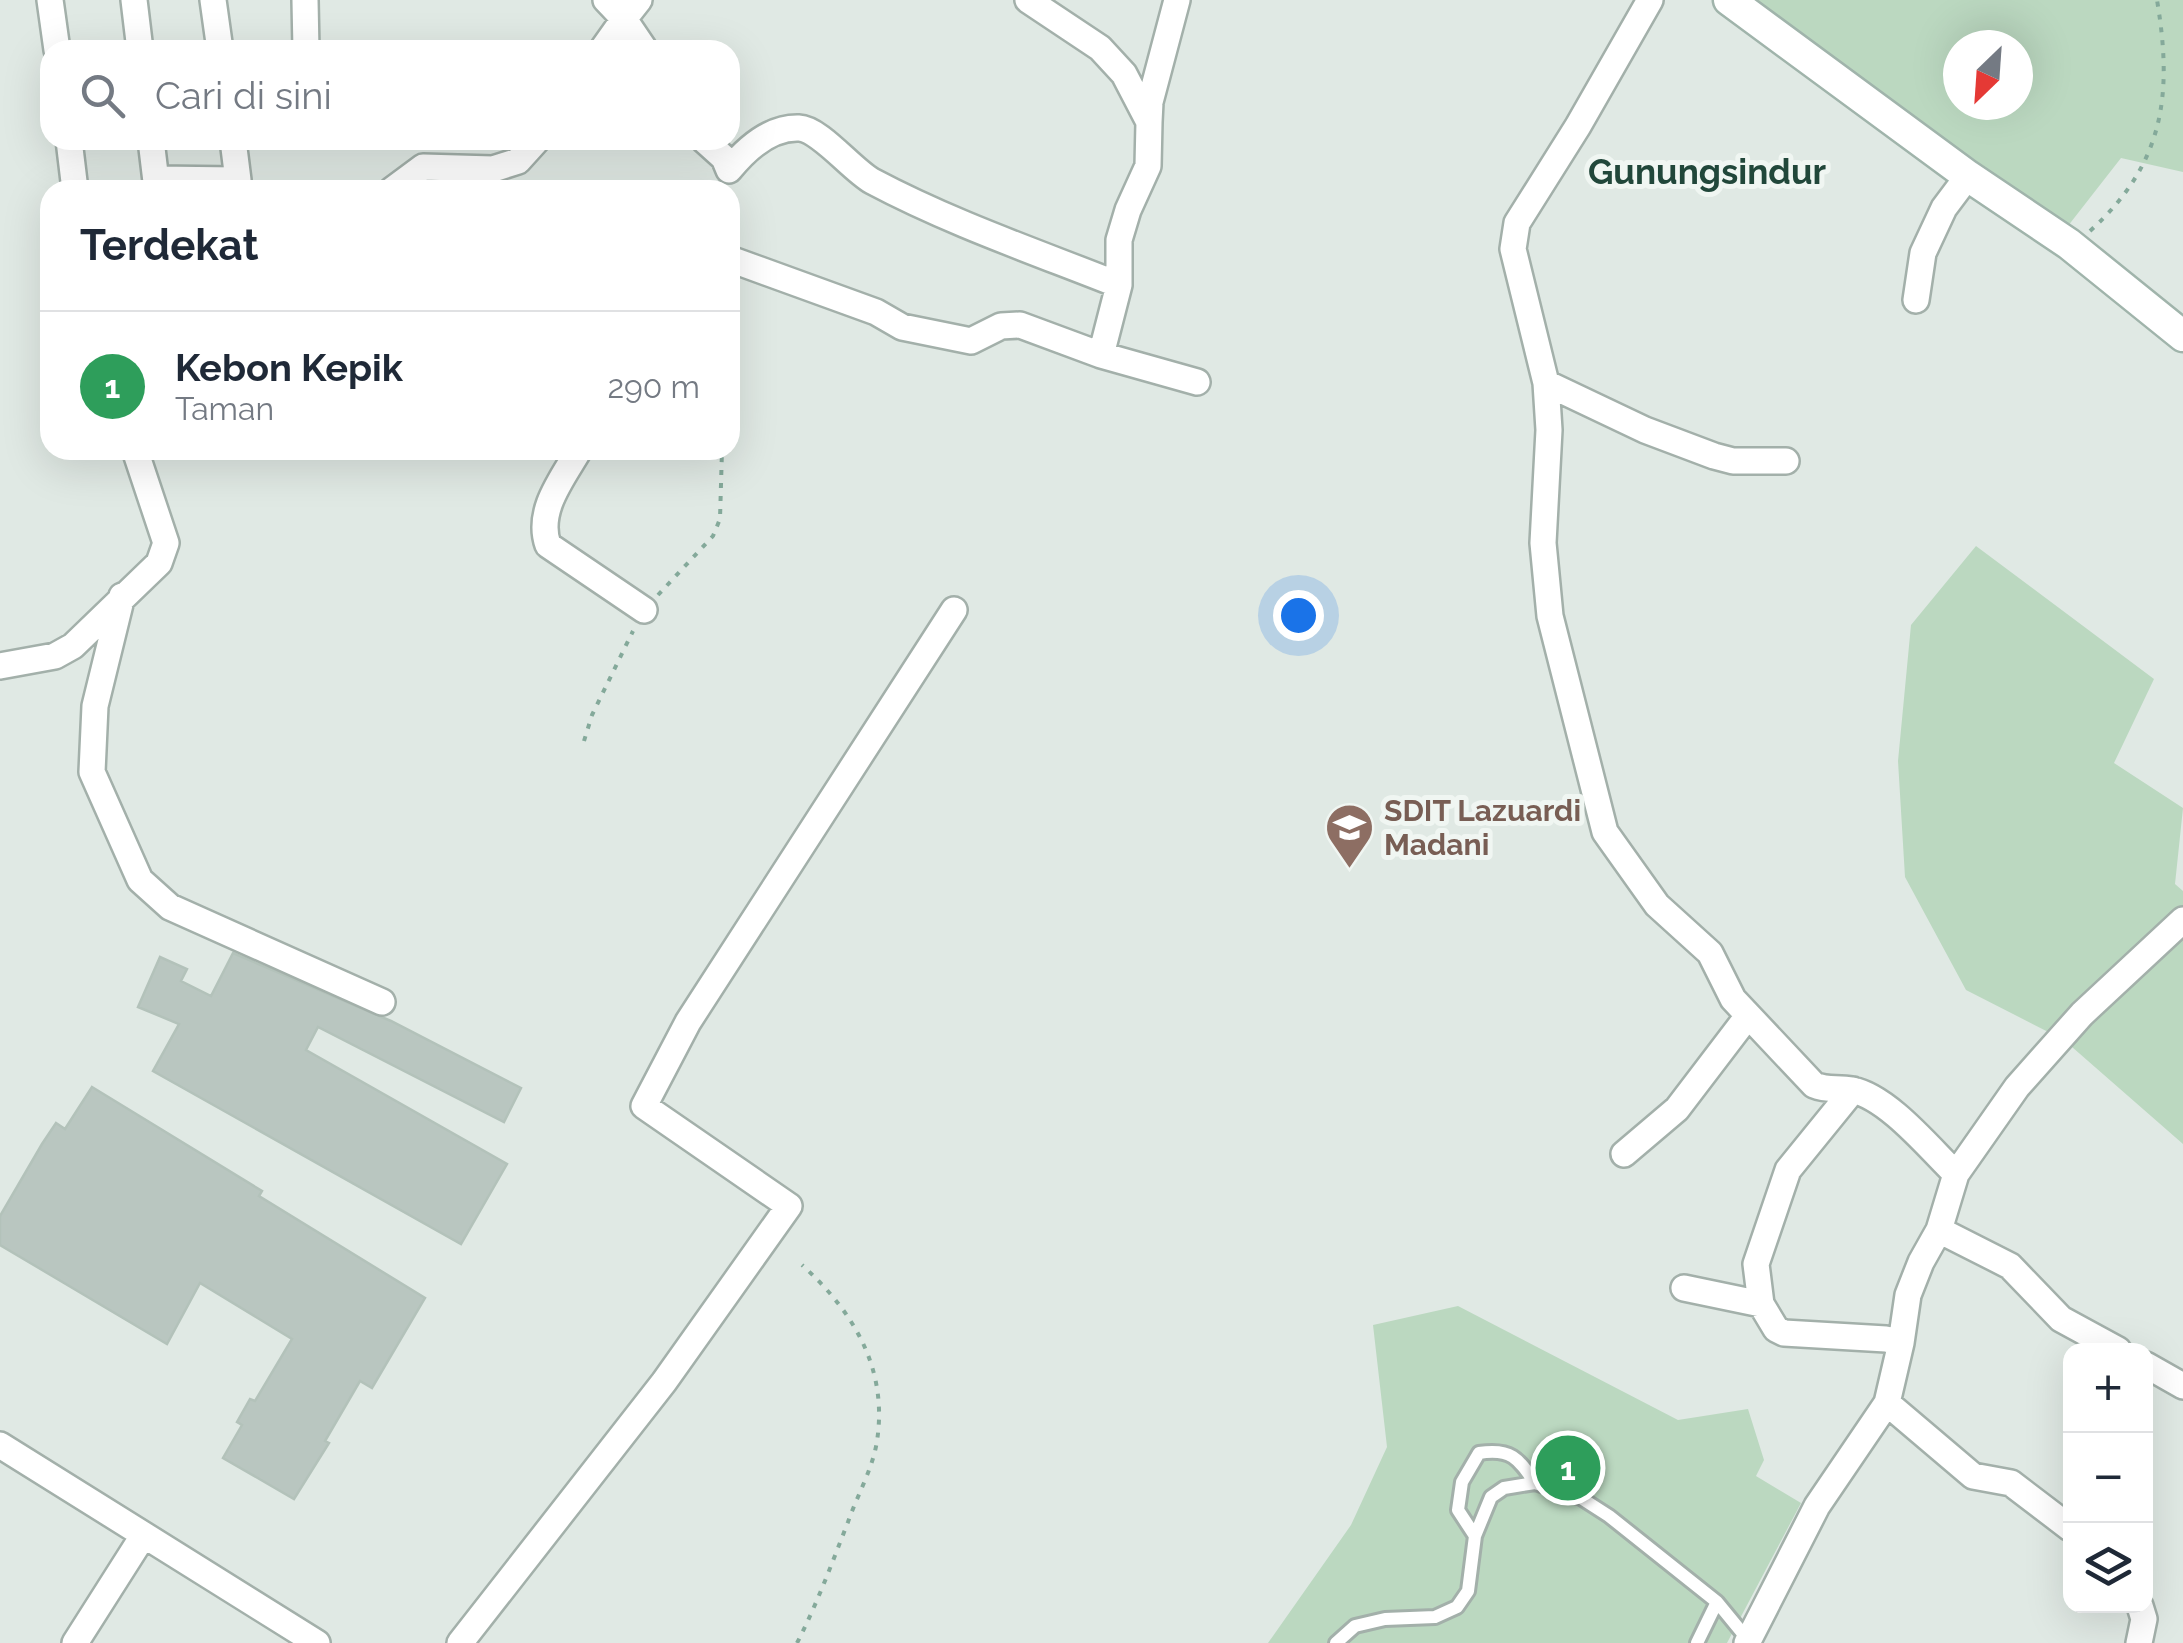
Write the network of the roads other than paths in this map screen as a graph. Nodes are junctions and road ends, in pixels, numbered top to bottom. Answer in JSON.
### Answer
{"nodes":[{"id":1,"x":50,"y":0,"type":"edge"},
{"id":2,"x":134,"y":0,"type":"edge"},
{"id":3,"x":213,"y":0,"type":"edge"},
{"id":4,"x":304,"y":0,"type":"edge"},
{"id":5,"x":1028,"y":0,"type":"edge"},
{"id":6,"x":1177,"y":0,"type":"edge"},
{"id":7,"x":1650,"y":0,"type":"edge"},
{"id":8,"x":1728,"y":0,"type":"edge"},
{"id":9,"x":623,"y":6,"type":"edge"},
{"id":10,"x":56,"y":40,"type":"edge"},
{"id":11,"x":139,"y":40,"type":"edge"},
{"id":12,"x":219,"y":40,"type":"edge"},
{"id":13,"x":306,"y":40,"type":"edge"},
{"id":14,"x":607,"y":40,"type":"edge"},
{"id":15,"x":641,"y":40,"type":"edge"},
{"id":16,"x":1148,"y":122,"type":"junction"},
{"id":17,"x":69,"y":150,"type":"edge"},
{"id":18,"x":152,"y":150,"type":"edge"},
{"id":19,"x":234,"y":150,"type":"edge"},
{"id":20,"x":528,"y":150,"type":"edge"},
{"id":21,"x":715,"y":150,"type":"edge"},
{"id":22,"x":1968,"y":176,"type":"junction"},
{"id":23,"x":74,"y":180,"type":"edge"},
{"id":24,"x":156,"y":180,"type":"edge"},
{"id":25,"x":238,"y":180,"type":"edge"},
{"id":26,"x":405,"y":180,"type":"edge"},
{"id":27,"x":494,"y":180,"type":"edge"},
{"id":28,"x":740,"y":263,"type":"edge"},
{"id":29,"x":1119,"y":286,"type":"junction"},
{"id":30,"x":1916,"y":300,"type":"dead end"},
{"id":31,"x":2183,"y":336,"type":"edge"},
{"id":32,"x":1101,"y":356,"type":"junction"},
{"id":33,"x":1197,"y":382,"type":"dead end"},
{"id":34,"x":1546,"y":383,"type":"junction"},
{"id":35,"x":138,"y":460,"type":"edge"},
{"id":36,"x":573,"y":460,"type":"edge"},
{"id":37,"x":1786,"y":460,"type":"dead end"},
{"id":38,"x":122,"y":596,"type":"junction"},
{"id":39,"x":644,"y":610,"type":"dead end"},
{"id":40,"x":954,"y":610,"type":"dead end"},
{"id":41,"x":0,"y":666,"type":"edge"},
{"id":42,"x":2183,"y":920,"type":"edge"},
{"id":43,"x":382,"y":1002,"type":"dead end"},
{"id":44,"x":1750,"y":1018,"type":"junction"},
{"id":45,"x":1853,"y":1090,"type":"junction"},
{"id":46,"x":1624,"y":1154,"type":"dead end"},
{"id":47,"x":1956,"y":1174,"type":"junction"},
{"id":48,"x":1940,"y":1230,"type":"junction"},
{"id":49,"x":1684,"y":1288,"type":"dead end"},
{"id":50,"x":1762,"y":1304,"type":"junction"},
{"id":51,"x":1901,"y":1343,"type":"junction"},
{"id":52,"x":2105,"y":1343,"type":"edge"},
{"id":53,"x":2153,"y":1369,"type":"edge"},
{"id":54,"x":2183,"y":1386,"type":"edge"},
{"id":55,"x":1887,"y":1403,"type":"junction"},
{"id":56,"x":0,"y":1446,"type":"edge"},
{"id":57,"x":1534,"y":1483,"type":"junction"},
{"id":58,"x":2063,"y":1523,"type":"edge"},
{"id":59,"x":143,"y":1536,"type":"junction"},
{"id":60,"x":1475,"y":1536,"type":"junction"},
{"id":61,"x":1717,"y":1602,"type":"junction"},
{"id":62,"x":2142,"y":1613,"type":"edge"},
{"id":63,"x":1749,"y":1642,"type":"edge"},
{"id":64,"x":75,"y":1643,"type":"edge"},
{"id":65,"x":317,"y":1643,"type":"edge"},
{"id":66,"x":460,"y":1643,"type":"edge"},
{"id":67,"x":1336,"y":1643,"type":"edge"},
{"id":68,"x":1697,"y":1643,"type":"edge"},
{"id":69,"x":2139,"y":1643,"type":"edge"}],
"edges":[{"from":1,"to":10,"type":"street"},
{"from":2,"to":11,"type":"street"},
{"from":3,"to":12,"type":"street"},
{"from":4,"to":13,"type":"street"},
{"from":5,"to":16,"type":"street"},
{"from":6,"to":16,"type":"street"},
{"from":7,"to":34,"type":"street"},
{"from":8,"to":22,"type":"main road"},
{"from":9,"to":14,"type":"street"},
{"from":9,"to":15,"type":"street"},
{"from":16,"to":29,"type":"street"},
{"from":17,"to":23,"type":"street"},
{"from":18,"to":24,"type":"street"},
{"from":19,"to":25,"type":"street"},
{"from":20,"to":27,"type":"street"},
{"from":21,"to":29,"type":"street"},
{"from":22,"to":30,"type":"street"},
{"from":22,"to":31,"type":"main road"},
{"from":26,"to":27,"type":"street"},
{"from":28,"to":32,"type":"street"},
{"from":29,"to":32,"type":"street"},
{"from":32,"to":33,"type":"street"},
{"from":34,"to":37,"type":"street"},
{"from":34,"to":44,"type":"street"},
{"from":35,"to":38,"type":"street"},
{"from":36,"to":39,"type":"street"},
{"from":38,"to":41,"type":"street"},
{"from":38,"to":43,"type":"street"},
{"from":40,"to":66,"type":"street"},
{"from":42,"to":47,"type":"street"},
{"from":44,"to":45,"type":"street"},
{"from":44,"to":46,"type":"street"},
{"from":45,"to":47,"type":"street"},
{"from":45,"to":50,"type":"street"},
{"from":47,"to":48,"type":"street"},
{"from":48,"to":51,"type":"street"},
{"from":48,"to":52,"type":"street"},
{"from":49,"to":50,"type":"street"},
{"from":50,"to":51,"type":"street"},
{"from":51,"to":55,"type":"street"},
{"from":53,"to":54,"type":"street"},
{"from":55,"to":58,"type":"street"},
{"from":55,"to":63,"type":"street"},
{"from":56,"to":59,"type":"street"},
{"from":57,"to":60,"type":"lane"},
{"from":57,"to":60,"type":"lane"},
{"from":57,"to":61,"type":"lane"},
{"from":59,"to":64,"type":"street"},
{"from":59,"to":65,"type":"street"},
{"from":60,"to":67,"type":"lane"},
{"from":61,"to":63,"type":"lane"},
{"from":61,"to":68,"type":"lane"},
{"from":62,"to":69,"type":"street"}]}
